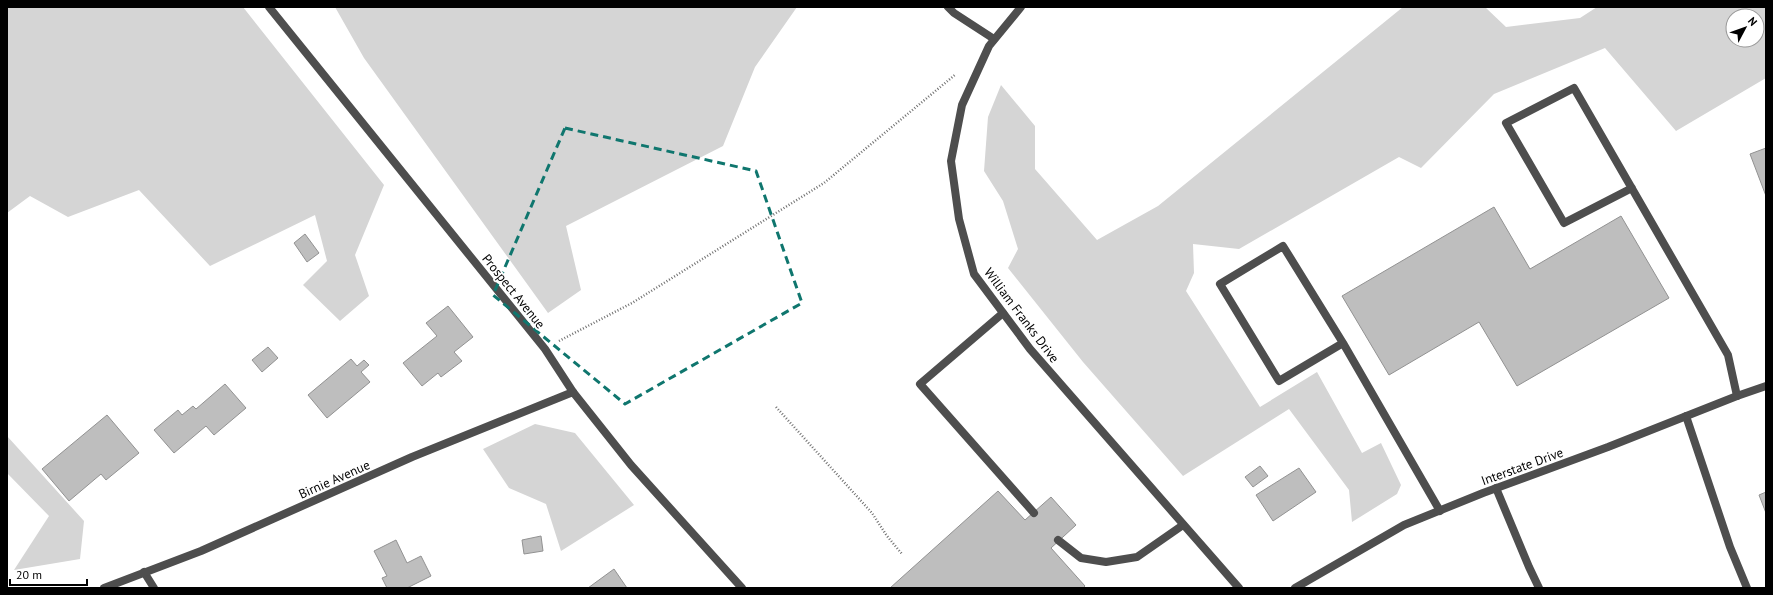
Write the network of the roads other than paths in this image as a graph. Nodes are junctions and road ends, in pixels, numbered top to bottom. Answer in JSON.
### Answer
{"nodes":[{"id":1,"x":269,"y":7,"type":"edge"},
{"id":2,"x":948,"y":7,"type":"edge"},
{"id":3,"x":1021,"y":7,"type":"edge"},
{"id":4,"x":994,"y":39,"type":"junction"},
{"id":5,"x":1632,"y":188,"type":"junction"},
{"id":6,"x":1003,"y":313,"type":"junction"},
{"id":7,"x":1343,"y":344,"type":"junction"},
{"id":8,"x":1766,"y":386,"type":"edge"},
{"id":9,"x":573,"y":392,"type":"junction"},
{"id":10,"x":1737,"y":396,"type":"junction"},
{"id":11,"x":1686,"y":416,"type":"junction"},
{"id":12,"x":1496,"y":488,"type":"junction"},
{"id":13,"x":1440,"y":510,"type":"junction"},
{"id":14,"x":1034,"y":513,"type":"dead end"},
{"id":15,"x":1184,"y":525,"type":"junction"},
{"id":16,"x":1058,"y":540,"type":"dead end"},
{"id":17,"x":144,"y":572,"type":"junction"},
{"id":18,"x":104,"y":588,"type":"edge"},
{"id":19,"x":154,"y":588,"type":"edge"},
{"id":20,"x":742,"y":588,"type":"edge"},
{"id":21,"x":1239,"y":588,"type":"edge"},
{"id":22,"x":1296,"y":588,"type":"edge"},
{"id":23,"x":1539,"y":588,"type":"edge"},
{"id":24,"x":1747,"y":588,"type":"edge"}],
"edges":[{"from":1,"to":9,"type":"street","name":"Prospect Avenue"},
{"from":2,"to":4,"type":"street"},
{"from":3,"to":4,"type":"street","name":"William Franks Drive"},
{"from":4,"to":6,"type":"street","name":"William Franks Drive"},
{"from":5,"to":5,"type":"street"},
{"from":5,"to":10,"type":"street"},
{"from":6,"to":14,"type":"street"},
{"from":6,"to":15,"type":"street","name":"William Franks Drive"},
{"from":7,"to":7,"type":"street"},
{"from":7,"to":13,"type":"street"},
{"from":8,"to":10,"type":"street","name":"Interstate Drive"},
{"from":9,"to":17,"type":"street","name":"Birnie Avenue"},
{"from":9,"to":20,"type":"street","name":"Prospect Avenue"},
{"from":10,"to":11,"type":"street","name":"Interstate Drive"},
{"from":11,"to":12,"type":"street","name":"Interstate Drive"},
{"from":11,"to":24,"type":"street"},
{"from":12,"to":13,"type":"street","name":"Interstate Drive"},
{"from":12,"to":23,"type":"street"},
{"from":13,"to":22,"type":"street","name":"Interstate Drive"},
{"from":15,"to":16,"type":"street"},
{"from":15,"to":21,"type":"street","name":"William Franks Drive"},
{"from":17,"to":18,"type":"street","name":"Birnie Avenue"},
{"from":17,"to":19,"type":"street"}]}
